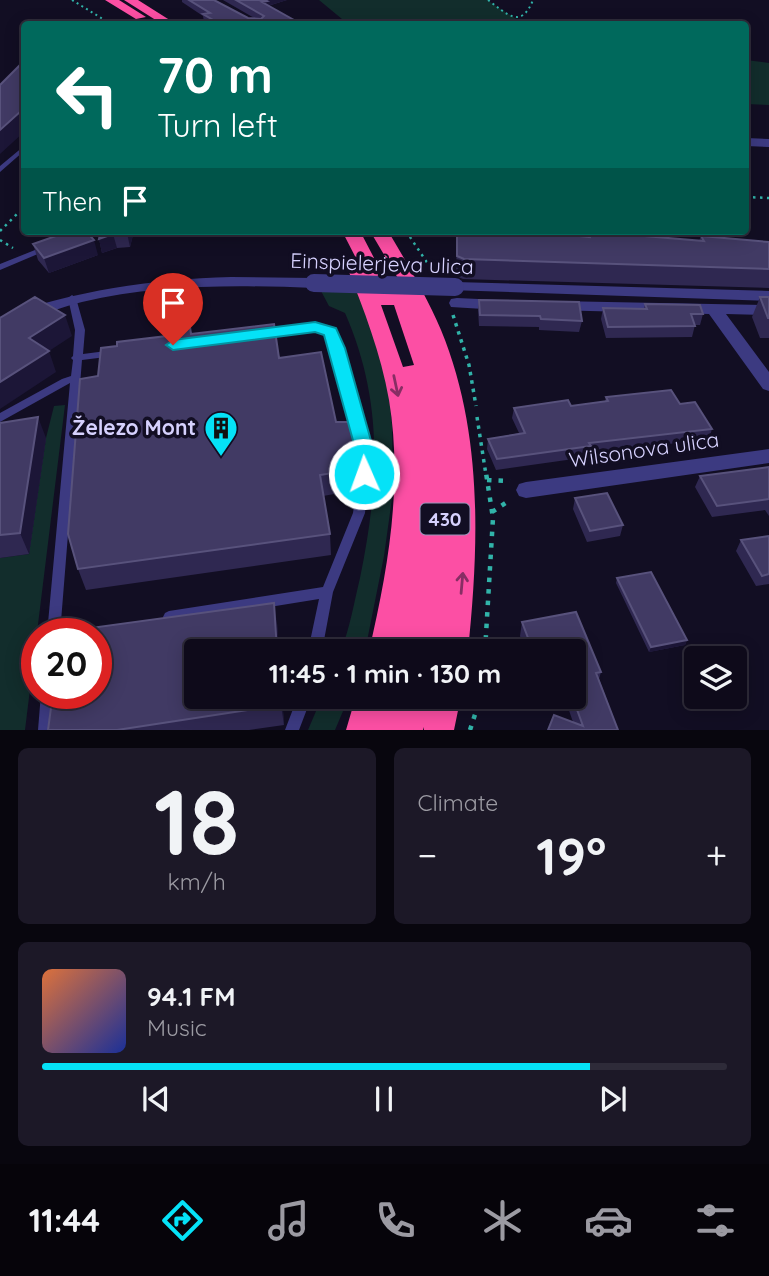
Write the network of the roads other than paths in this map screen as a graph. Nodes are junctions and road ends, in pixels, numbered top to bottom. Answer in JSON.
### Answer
{"nodes":[{"id":1,"x":111,"y":0,"type":"edge"},
{"id":2,"x":130,"y":0,"type":"edge"},
{"id":3,"x":145,"y":21,"type":"edge"},
{"id":4,"x":165,"y":21,"type":"edge"},
{"id":5,"x":749,"y":142,"type":"edge"},
{"id":6,"x":769,"y":143,"type":"edge"},
{"id":7,"x":21,"y":151,"type":"edge"},
{"id":8,"x":0,"y":170,"type":"edge"},
{"id":9,"x":339,"y":235,"type":"edge"},
{"id":10,"x":353,"y":235,"type":"edge"},
{"id":11,"x":366,"y":235,"type":"edge"},
{"id":12,"x":382,"y":235,"type":"edge"},
{"id":13,"x":52,"y":247,"type":"edge"},
{"id":14,"x":0,"y":267,"type":"edge"},
{"id":15,"x":456,"y":295,"type":"junction"},
{"id":16,"x":769,"y":296,"type":"edge"},
{"id":17,"x":72,"y":298,"type":"junction"},
{"id":18,"x":714,"y":309,"type":"junction"},
{"id":19,"x":769,"y":310,"type":"edge"},
{"id":20,"x":0,"y":323,"type":"edge"},
{"id":21,"x":258,"y":334,"type":"edge"},
{"id":22,"x":128,"y":351,"type":"edge"},
{"id":23,"x":76,"y":358,"type":"junction"},
{"id":24,"x":74,"y":379,"type":"junction"},
{"id":25,"x":769,"y":385,"type":"edge"},
{"id":26,"x":0,"y":418,"type":"edge"},
{"id":27,"x":769,"y":456,"type":"edge"},
{"id":28,"x":526,"y":490,"type":"dead end"},
{"id":29,"x":327,"y":592,"type":"junction"},
{"id":30,"x":54,"y":618,"type":"edge"},
{"id":31,"x":162,"y":618,"type":"edge"},
{"id":32,"x":317,"y":639,"type":"edge"},
{"id":33,"x":386,"y":639,"type":"edge"},
{"id":34,"x":411,"y":639,"type":"edge"},
{"id":35,"x":433,"y":639,"type":"edge"},
{"id":36,"x":455,"y":639,"type":"edge"},
{"id":37,"x":47,"y":709,"type":"edge"},
{"id":38,"x":300,"y":709,"type":"edge"},
{"id":39,"x":367,"y":709,"type":"edge"},
{"id":40,"x":392,"y":709,"type":"edge"},
{"id":41,"x":415,"y":709,"type":"edge"},
{"id":42,"x":443,"y":709,"type":"edge"},
{"id":43,"x":45,"y":730,"type":"edge"},
{"id":44,"x":292,"y":730,"type":"edge"},
{"id":45,"x":361,"y":730,"type":"edge"},
{"id":46,"x":385,"y":730,"type":"edge"},
{"id":47,"x":408,"y":730,"type":"edge"},
{"id":48,"x":439,"y":730,"type":"edge"}],
"edges":[{"from":1,"to":3,"type":"highway"},
{"from":2,"to":4,"type":"highway"},
{"from":5,"to":6,"type":"street"},
{"from":7,"to":8,"type":"lane"},
{"from":9,"to":33,"type":"highway","one_way":true},
{"from":10,"to":34,"type":"highway","number":"430"},
{"from":11,"to":35,"type":"highway","number":"430"},
{"from":36,"to":12,"type":"highway","one_way":true},
{"from":13,"to":14,"type":"lane"},
{"from":15,"to":16,"type":"street","name":"Einspielerjeva ulica"},
{"from":15,"to":17,"type":"street","name":"Einspielerjeva ulica","bridge":true},
{"from":15,"to":18,"type":"street","name":"Einspielerjeva ulica"},
{"from":17,"to":20,"type":"street","name":"Einspielerjeva ulica"},
{"from":17,"to":23,"type":"lane"},
{"from":18,"to":19,"type":"street","name":"Einspielerjeva ulica"},
{"from":18,"to":25,"type":"street"},
{"from":21,"to":29,"type":"lane"},
{"from":22,"to":23,"type":"lane"},
{"from":23,"to":24,"type":"lane"},
{"from":24,"to":26,"type":"lane"},
{"from":24,"to":30,"type":"lane"},
{"from":27,"to":28,"type":"street","name":"Wilsonova ulica"},
{"from":29,"to":31,"type":"lane"},
{"from":29,"to":32,"type":"lane"},
{"from":37,"to":43,"type":"lane"},
{"from":38,"to":44,"type":"lane"},
{"from":39,"to":45,"type":"highway"},
{"from":40,"to":46,"type":"highway"},
{"from":41,"to":47,"type":"highway"},
{"from":42,"to":48,"type":"highway"}]}
